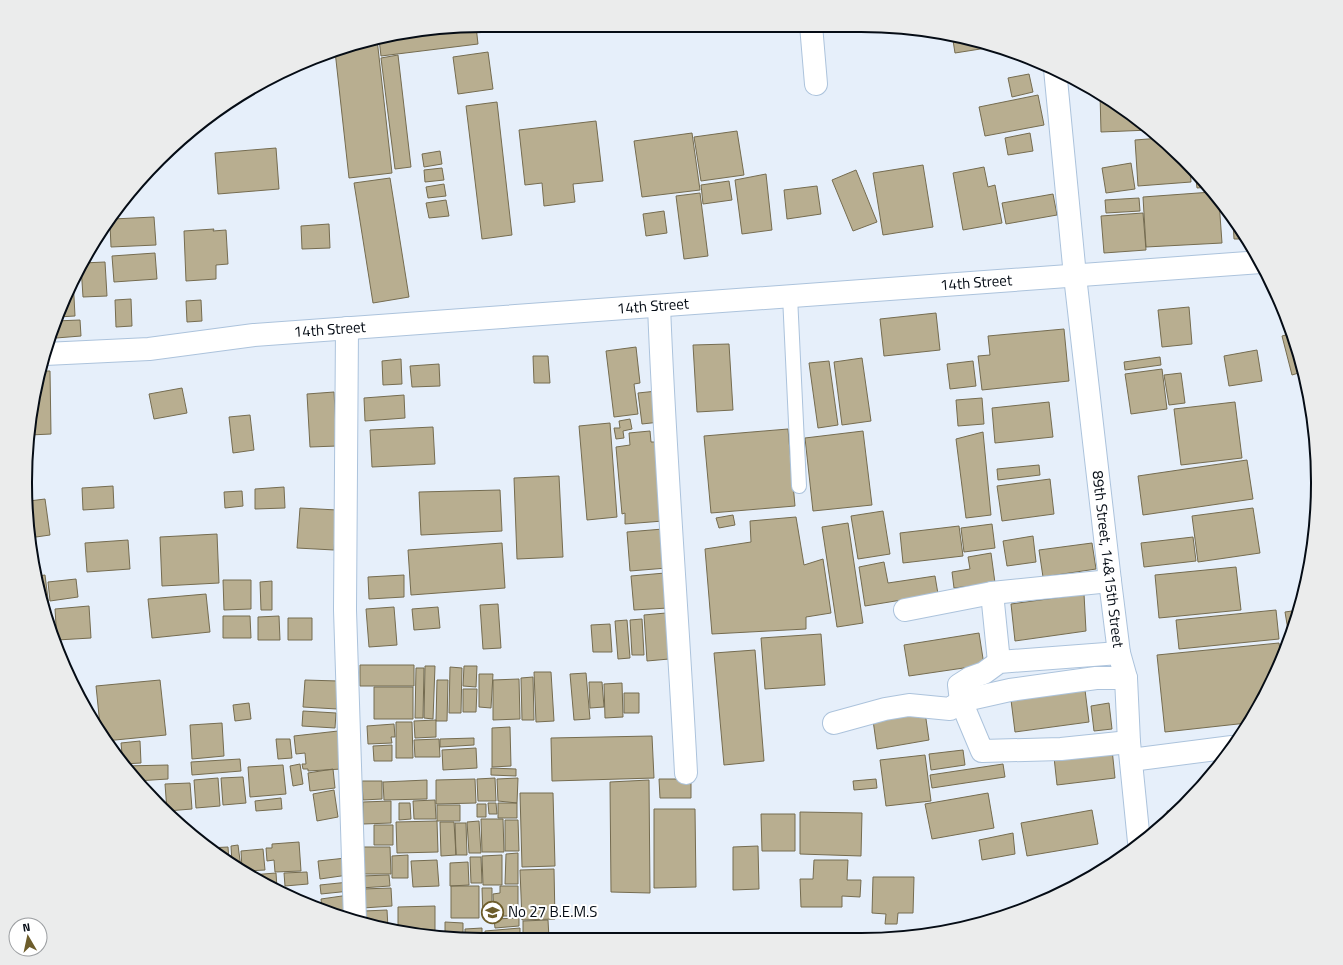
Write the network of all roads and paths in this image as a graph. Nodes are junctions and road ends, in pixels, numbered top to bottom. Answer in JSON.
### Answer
{"nodes":[{"id":1,"x":812,"y":32,"type":"edge"},
{"id":2,"x":1056,"y":76,"type":"edge"},
{"id":3,"x":816,"y":84,"type":"dead end"},
{"id":4,"x":1254,"y":263,"type":"edge"},
{"id":5,"x":1075,"y":276,"type":"junction"},
{"id":6,"x":790,"y":296,"type":"junction"},
{"id":7,"x":659,"y":306,"type":"junction"},
{"id":8,"x":348,"y":328,"type":"junction"},
{"id":9,"x":51,"y":354,"type":"edge"},
{"id":10,"x":799,"y":486,"type":"dead end"},
{"id":11,"x":1110,"y":581,"type":"junction"},
{"id":12,"x":992,"y":593,"type":"junction"},
{"id":13,"x":905,"y":610,"type":"dead end"},
{"id":14,"x":1119,"y":653,"type":"junction"},
{"id":15,"x":999,"y":662,"type":"junction"},
{"id":16,"x":1126,"y":678,"type":"junction"},
{"id":17,"x":961,"y":701,"type":"junction"},
{"id":18,"x":834,"y":722,"type":"dead end"},
{"id":19,"x":1225,"y":747,"type":"edge"},
{"id":20,"x":1130,"y":751,"type":"junction"},
{"id":21,"x":686,"y":773,"type":"dead end"},
{"id":22,"x":1139,"y":837,"type":"edge"},
{"id":23,"x":355,"y":914,"type":"edge"}],
"edges":[{"from":1,"to":3,"type":"street"},
{"from":2,"to":5,"type":"street","name":"89th Street, 14&15th Street"},
{"from":4,"to":5,"type":"street","name":"14th Street"},
{"from":5,"to":6,"type":"street","name":"14th Street"},
{"from":5,"to":11,"type":"street","name":"89th Street, 14&15th Street"},
{"from":6,"to":7,"type":"street","name":"14th Street"},
{"from":6,"to":10,"type":"lane"},
{"from":7,"to":8,"type":"street","name":"14th Street"},
{"from":7,"to":21,"type":"street"},
{"from":8,"to":9,"type":"street","name":"14th Street"},
{"from":8,"to":23,"type":"street"},
{"from":11,"to":12,"type":"street"},
{"from":11,"to":14,"type":"street","name":"89th Street, 14&15th Street"},
{"from":12,"to":13,"type":"street"},
{"from":12,"to":15,"type":"street"},
{"from":14,"to":15,"type":"street"},
{"from":14,"to":16,"type":"street","name":"89th Street, 14&15th Street"},
{"from":15,"to":17,"type":"street"},
{"from":16,"to":17,"type":"street"},
{"from":16,"to":20,"type":"street","name":"89th Street, 14&15th Street"},
{"from":17,"to":18,"type":"street"},
{"from":17,"to":20,"type":"street"},
{"from":19,"to":20,"type":"street"},
{"from":20,"to":22,"type":"street","name":"89th Street, 14&15th Street"}]}
